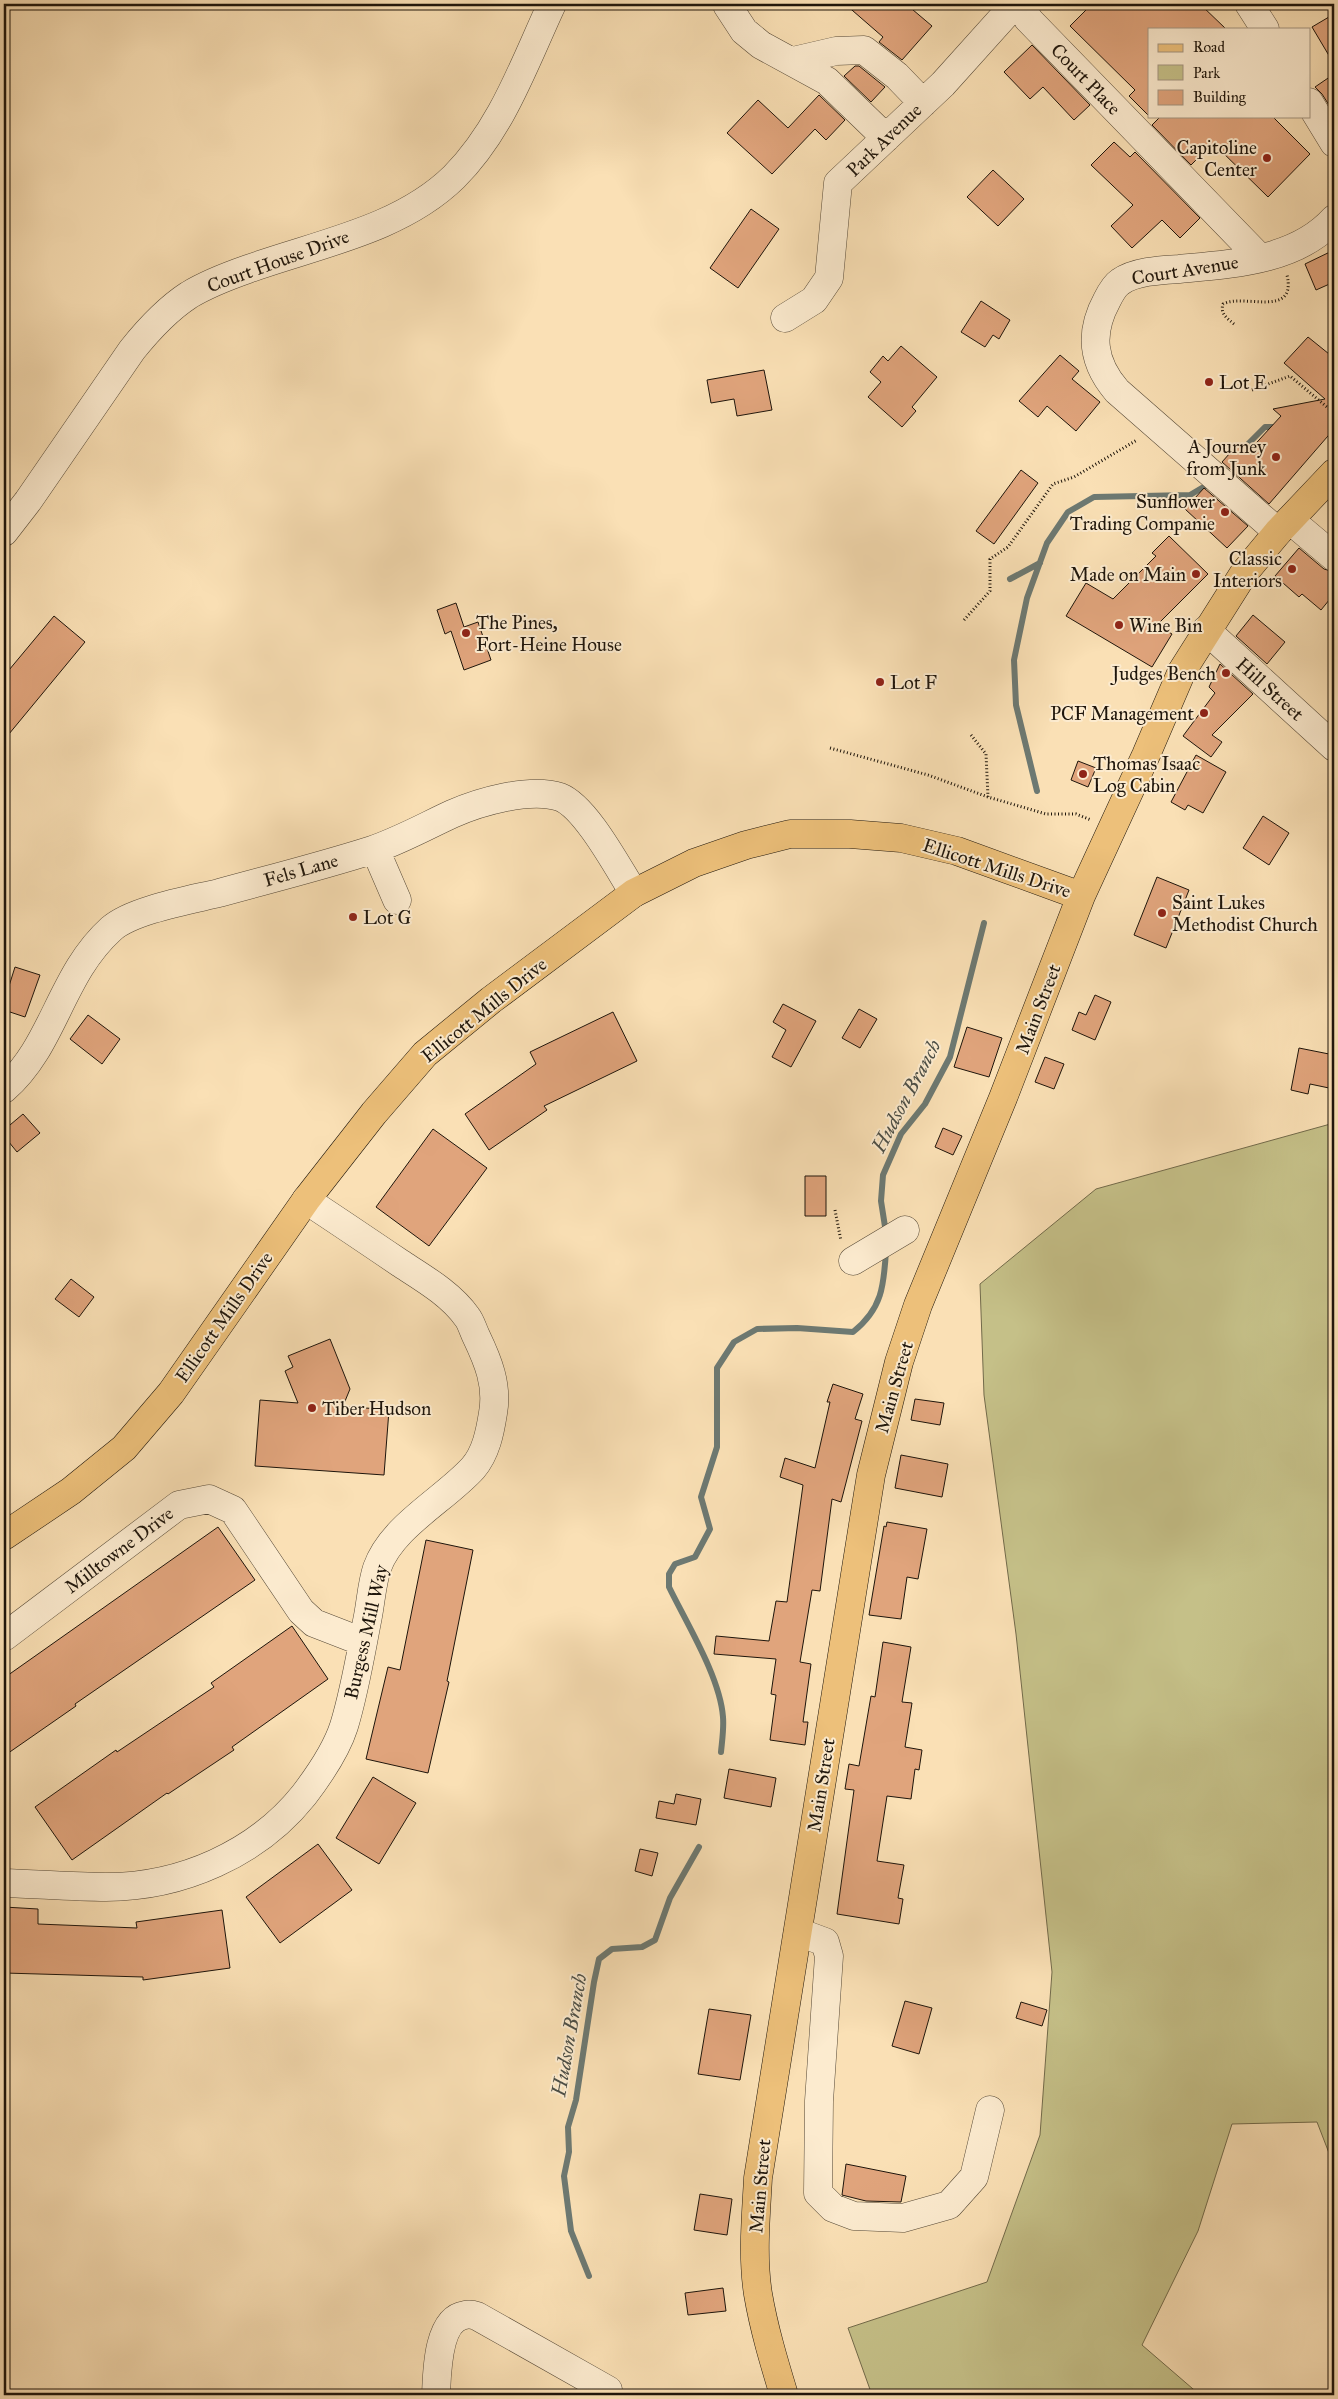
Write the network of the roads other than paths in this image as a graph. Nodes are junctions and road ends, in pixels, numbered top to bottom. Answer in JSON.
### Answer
{"nodes":[{"id":1,"x":552,"y":4,"type":"edge"},
{"id":2,"x":1015,"y":4,"type":"edge"},
{"id":3,"x":1022,"y":4,"type":"edge"},
{"id":4,"x":1249,"y":4,"type":"edge"},
{"id":5,"x":727,"y":5,"type":"dead end"},
{"id":6,"x":1264,"y":28,"type":"edge"},
{"id":7,"x":793,"y":61,"type":"junction"},
{"id":8,"x":923,"y":103,"type":"junction"},
{"id":9,"x":1310,"y":104,"type":"edge"},
{"id":10,"x":886,"y":138,"type":"junction"},
{"id":11,"x":1334,"y":143,"type":"edge"},
{"id":12,"x":1334,"y":219,"type":"edge"},
{"id":13,"x":1260,"y":258,"type":"junction"},
{"id":14,"x":785,"y":318,"type":"dead end"},
{"id":15,"x":1334,"y":473,"type":"edge"},
{"id":16,"x":1284,"y":526,"type":"junction"},
{"id":17,"x":4,"y":532,"type":"edge"},
{"id":18,"x":1334,"y":557,"type":"edge"},
{"id":19,"x":1206,"y":630,"type":"junction"},
{"id":20,"x":1334,"y":747,"type":"edge"},
{"id":21,"x":375,"y":849,"type":"junction"},
{"id":22,"x":634,"y":893,"type":"junction"},
{"id":23,"x":1081,"y":896,"type":"junction"},
{"id":24,"x":397,"y":900,"type":"dead end"},
{"id":25,"x":4,"y":1089,"type":"edge"},
{"id":26,"x":306,"y":1200,"type":"junction"},
{"id":27,"x":905,"y":1230,"type":"dead end"},
{"id":28,"x":853,"y":1261,"type":"road end"},
{"id":29,"x":4,"y":1536,"type":"edge"},
{"id":30,"x":4,"y":1637,"type":"edge"},
{"id":31,"x":363,"y":1642,"type":"junction"},
{"id":32,"x":4,"y":1883,"type":"edge"},
{"id":33,"x":798,"y":1932,"type":"junction"},
{"id":34,"x":990,"y":2110,"type":"dead end"},
{"id":35,"x":608,"y":2394,"type":"edge"},
{"id":36,"x":436,"y":2395,"type":"edge"},
{"id":37,"x":784,"y":2395,"type":"edge"}],
"edges":[{"from":1,"to":17,"type":"street","name":"Court House Drive"},
{"from":2,"to":8,"type":"street","name":"Park Avenue"},
{"from":3,"to":13,"type":"street","name":"Court Place"},
{"from":4,"to":6,"type":"street"},
{"from":5,"to":7,"type":"street"},
{"from":7,"to":8,"type":"street"},
{"from":7,"to":10,"type":"street"},
{"from":8,"to":10,"type":"street","name":"Park Avenue"},
{"from":9,"to":11,"type":"street"},
{"from":10,"to":14,"type":"street","name":"Park Avenue"},
{"from":12,"to":13,"type":"street","name":"Court Avenue"},
{"from":13,"to":16,"type":"street","name":"Court Avenue"},
{"from":15,"to":16,"type":"main road","name":"Main Street"},
{"from":16,"to":18,"type":"street","name":"Court Avenue"},
{"from":16,"to":19,"type":"main road","name":"Main Street"},
{"from":19,"to":20,"type":"street","name":"Hill Street"},
{"from":19,"to":23,"type":"main road","name":"Main Street"},
{"from":21,"to":22,"type":"street","name":"Fels Lane"},
{"from":21,"to":24,"type":"street"},
{"from":21,"to":25,"type":"street","name":"Fels Lane"},
{"from":22,"to":23,"type":"main road","name":"Ellicott Mills Drive"},
{"from":22,"to":26,"type":"main road","name":"Ellicott Mills Drive"},
{"from":23,"to":33,"type":"main road","name":"Main Street"},
{"from":26,"to":29,"type":"main road","name":"Ellicott Mills Drive"},
{"from":26,"to":31,"type":"street","name":"Burgess Mill Way"},
{"from":27,"to":28,"type":"street"},
{"from":30,"to":31,"type":"street","name":"Milltowne Drive"},
{"from":31,"to":32,"type":"street","name":"Burgess Mill Way"},
{"from":33,"to":34,"type":"street"},
{"from":33,"to":37,"type":"main road","name":"Main Street"},
{"from":35,"to":36,"type":"street"}]}
